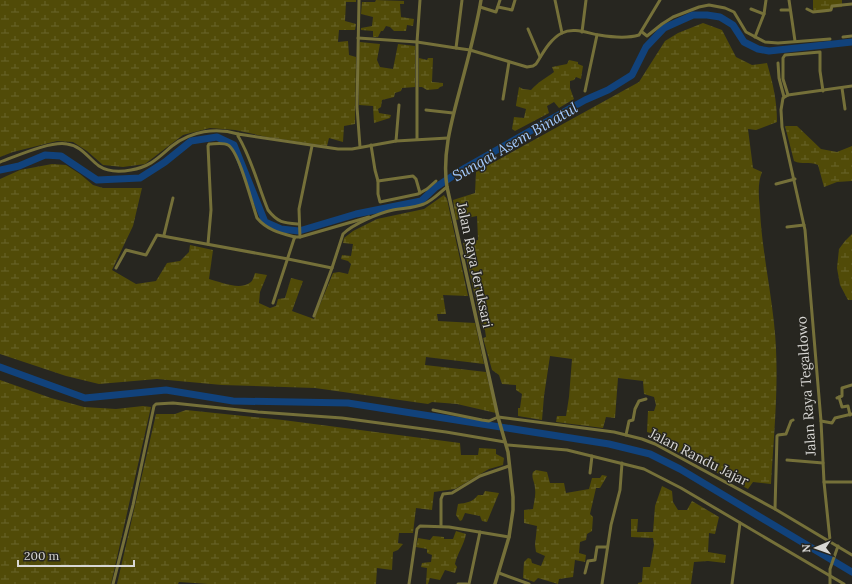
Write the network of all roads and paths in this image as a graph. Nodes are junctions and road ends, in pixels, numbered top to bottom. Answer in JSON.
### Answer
{"nodes":[{"id":1,"x":359,"y":0,"type":"edge"},
{"id":2,"x":420,"y":0,"type":"edge"},
{"id":3,"x":462,"y":0,"type":"edge"},
{"id":4,"x":481,"y":0,"type":"edge"},
{"id":5,"x":500,"y":0,"type":"edge"},
{"id":6,"x":515,"y":0,"type":"edge"},
{"id":7,"x":556,"y":0,"type":"edge"},
{"id":8,"x":586,"y":0,"type":"edge"},
{"id":9,"x":660,"y":0,"type":"edge"},
{"id":10,"x":766,"y":0,"type":"edge"},
{"id":11,"x":789,"y":0,"type":"edge"},
{"id":12,"x":852,"y":4,"type":"edge"},
{"id":13,"x":480,"y":7,"type":"junction"},
{"id":14,"x":498,"y":7,"type":"junction"},
{"id":15,"x":750,"y":9,"type":"dead end"},
{"id":16,"x":807,"y":9,"type":"dead end"},
{"id":17,"x":781,"y":10,"type":"dead end"},
{"id":18,"x":789,"y":10,"type":"junction"},
{"id":19,"x":764,"y":14,"type":"junction"},
{"id":20,"x":528,"y":29,"type":"dead end"},
{"id":21,"x":582,"y":32,"type":"junction"},
{"id":22,"x":642,"y":32,"type":"junction"},
{"id":23,"x":562,"y":33,"type":"junction"},
{"id":24,"x":597,"y":35,"type":"junction"},
{"id":25,"x":852,"y":36,"type":"edge"},
{"id":26,"x":755,"y":37,"type":"junction"},
{"id":27,"x":844,"y":37,"type":"dead end"},
{"id":28,"x":358,"y":38,"type":"junction"},
{"id":29,"x":830,"y":39,"type":"dead end"},
{"id":30,"x":417,"y":42,"type":"junction"},
{"id":31,"x":795,"y":42,"type":"junction"},
{"id":32,"x":456,"y":48,"type":"junction"},
{"id":33,"x":470,"y":50,"type":"junction"},
{"id":34,"x":540,"y":57,"type":"junction"},
{"id":35,"x":509,"y":62,"type":"junction"},
{"id":36,"x":778,"y":63,"type":"dead end"},
{"id":37,"x":852,"y":86,"type":"edge"},
{"id":38,"x":842,"y":88,"type":"junction"},
{"id":39,"x":823,"y":90,"type":"junction"},
{"id":40,"x":585,"y":91,"type":"dead end"},
{"id":41,"x":787,"y":96,"type":"junction"},
{"id":42,"x":502,"y":99,"type":"dead end"},
{"id":43,"x":399,"y":105,"type":"dead end"},
{"id":44,"x":845,"y":109,"type":"dead end"},
{"id":45,"x":426,"y":110,"type":"dead end"},
{"id":46,"x":454,"y":113,"type":"junction"},
{"id":47,"x":238,"y":134,"type":"junction"},
{"id":48,"x":448,"y":138,"type":"junction"},
{"id":49,"x":417,"y":139,"type":"junction"},
{"id":50,"x":396,"y":141,"type":"junction"},
{"id":51,"x":371,"y":145,"type":"junction"},
{"id":52,"x":312,"y":146,"type":"junction"},
{"id":53,"x":360,"y":147,"type":"junction"},
{"id":54,"x":0,"y":162,"type":"edge"},
{"id":55,"x":795,"y":180,"type":"junction"},
{"id":56,"x":378,"y":181,"type":"junction"},
{"id":57,"x":436,"y":181,"type":"dead end"},
{"id":58,"x":776,"y":184,"type":"dead end"},
{"id":59,"x":446,"y":186,"type":"junction"},
{"id":60,"x":420,"y":193,"type":"junction"},
{"id":61,"x":173,"y":198,"type":"dead end"},
{"id":62,"x":372,"y":216,"type":"junction"},
{"id":63,"x":299,"y":224,"type":"junction"},
{"id":64,"x":804,"y":225,"type":"junction"},
{"id":65,"x":786,"y":227,"type":"dead end"},
{"id":66,"x":164,"y":235,"type":"junction"},
{"id":67,"x":300,"y":236,"type":"junction"},
{"id":68,"x":295,"y":237,"type":"junction"},
{"id":69,"x":208,"y":244,"type":"junction"},
{"id":70,"x":288,"y":259,"type":"junction"},
{"id":71,"x":116,"y":268,"type":"dead end"},
{"id":72,"x":332,"y":268,"type":"junction"},
{"id":73,"x":273,"y":303,"type":"dead end"},
{"id":74,"x":314,"y":316,"type":"dead end"},
{"id":75,"x":852,"y":385,"type":"edge"},
{"id":76,"x":646,"y":399,"type":"dead end"},
{"id":77,"x":433,"y":410,"type":"dead end"},
{"id":78,"x":851,"y":414,"type":"edge"},
{"id":79,"x":498,"y":418,"type":"junction"},
{"id":80,"x":793,"y":420,"type":"dead end"},
{"id":81,"x":821,"y":421,"type":"junction"},
{"id":82,"x":626,"y":433,"type":"junction"},
{"id":83,"x":505,"y":442,"type":"junction"},
{"id":84,"x":592,"y":456,"type":"junction"},
{"id":85,"x":788,"y":460,"type":"dead end"},
{"id":86,"x":622,"y":463,"type":"junction"},
{"id":87,"x":823,"y":463,"type":"junction"},
{"id":88,"x":509,"y":466,"type":"junction"},
{"id":89,"x":590,"y":473,"type":"dead end"},
{"id":90,"x":824,"y":482,"type":"junction"},
{"id":91,"x":852,"y":482,"type":"edge"},
{"id":92,"x":775,"y":509,"type":"junction"},
{"id":93,"x":740,"y":522,"type":"junction"},
{"id":94,"x":441,"y":526,"type":"junction"},
{"id":95,"x":480,"y":532,"type":"junction"},
{"id":96,"x":509,"y":537,"type":"junction"},
{"id":97,"x":830,"y":540,"type":"junction"},
{"id":98,"x":838,"y":546,"type":"junction"},
{"id":99,"x":607,"y":548,"type":"junction"},
{"id":100,"x":852,"y":555,"type":"edge"},
{"id":101,"x":498,"y":573,"type":"junction"},
{"id":102,"x":585,"y":573,"type":"dead end"},
{"id":103,"x":830,"y":575,"type":"junction"},
{"id":104,"x":113,"y":584,"type":"edge"},
{"id":105,"x":408,"y":584,"type":"edge"},
{"id":106,"x":458,"y":584,"type":"edge"},
{"id":107,"x":468,"y":584,"type":"edge"},
{"id":108,"x":495,"y":584,"type":"edge"},
{"id":109,"x":530,"y":584,"type":"edge"},
{"id":110,"x":602,"y":584,"type":"edge"},
{"id":111,"x":732,"y":584,"type":"edge"},
{"id":112,"x":830,"y":584,"type":"edge"},
{"id":113,"x":844,"y":584,"type":"edge"}],
"edges":[{"from":1,"to":28,"type":"street"},
{"from":2,"to":30,"type":"street"},
{"from":3,"to":32,"type":"street"},
{"from":4,"to":13,"type":"street","name":"Jalan Raya Jeruksari"},
{"from":5,"to":14,"type":"street"},
{"from":6,"to":14,"type":"street"},
{"from":7,"to":23,"type":"street"},
{"from":8,"to":21,"type":"street"},
{"from":9,"to":22,"type":"street"},
{"from":10,"to":19,"type":"street"},
{"from":11,"to":18,"type":"street"},
{"from":12,"to":16,"type":"street"},
{"from":13,"to":14,"type":"street"},
{"from":13,"to":33,"type":"street","name":"Jalan Raya Jeruksari"},
{"from":15,"to":19,"type":"street"},
{"from":17,"to":18,"type":"street"},
{"from":18,"to":31,"type":"street"},
{"from":19,"to":26,"type":"street"},
{"from":20,"to":34,"type":"street"},
{"from":21,"to":23,"type":"street"},
{"from":21,"to":24,"type":"street"},
{"from":22,"to":24,"type":"street"},
{"from":22,"to":26,"type":"street"},
{"from":23,"to":34,"type":"street"},
{"from":24,"to":40,"type":"street"},
{"from":25,"to":27,"type":"street"},
{"from":26,"to":31,"type":"street"},
{"from":28,"to":30,"type":"street"},
{"from":28,"to":53,"type":"street"},
{"from":29,"to":31,"type":"street"},
{"from":30,"to":32,"type":"street"},
{"from":30,"to":49,"type":"street"},
{"from":32,"to":33,"type":"street"},
{"from":33,"to":35,"type":"street"},
{"from":33,"to":46,"type":"street","name":"Jalan Raya Jeruksari"},
{"from":34,"to":35,"type":"street"},
{"from":35,"to":42,"type":"street"},
{"from":36,"to":41,"type":"street"},
{"from":37,"to":38,"type":"street"},
{"from":38,"to":39,"type":"street"},
{"from":38,"to":44,"type":"street"},
{"from":39,"to":41,"type":"street"},
{"from":39,"to":41,"type":"street"},
{"from":41,"to":55,"type":"street","name":"Jalan Raya Tegaldowo"},
{"from":43,"to":50,"type":"street"},
{"from":45,"to":46,"type":"street"},
{"from":46,"to":48,"type":"street","name":"Jalan Raya Jeruksari"},
{"from":47,"to":52,"type":"street"},
{"from":47,"to":54,"type":"street"},
{"from":47,"to":63,"type":"street"},
{"from":48,"to":49,"type":"street"},
{"from":48,"to":59,"type":"street","name":"Jalan Raya Jeruksari"},
{"from":49,"to":50,"type":"street"},
{"from":50,"to":51,"type":"street"},
{"from":51,"to":53,"type":"street"},
{"from":51,"to":56,"type":"street"},
{"from":52,"to":53,"type":"street"},
{"from":52,"to":63,"type":"street"},
{"from":55,"to":58,"type":"street"},
{"from":55,"to":64,"type":"street","name":"Jalan Raya Tegaldowo"},
{"from":56,"to":60,"type":"street"},
{"from":56,"to":60,"type":"street"},
{"from":57,"to":60,"type":"street"},
{"from":59,"to":62,"type":"street"},
{"from":59,"to":79,"type":"street","name":"Jalan Raya Jeruksari"},
{"from":61,"to":66,"type":"street"},
{"from":62,"to":67,"type":"street"},
{"from":62,"to":72,"type":"street"},
{"from":63,"to":67,"type":"street"},
{"from":64,"to":65,"type":"street"},
{"from":64,"to":81,"type":"street","name":"Jalan Raya Tegaldowo"},
{"from":66,"to":69,"type":"street"},
{"from":66,"to":71,"type":"street"},
{"from":67,"to":68,"type":"street"},
{"from":68,"to":69,"type":"street"},
{"from":68,"to":70,"type":"street"},
{"from":69,"to":70,"type":"street"},
{"from":70,"to":72,"type":"street"},
{"from":70,"to":73,"type":"street"},
{"from":72,"to":74,"type":"street"},
{"from":75,"to":78,"type":"street"},
{"from":76,"to":82,"type":"street"},
{"from":77,"to":79,"type":"street","name":"Jalan Randu Jajar"},
{"from":78,"to":81,"type":"street"},
{"from":79,"to":82,"type":"street","name":"Jalan Randu Jajar"},
{"from":79,"to":83,"type":"street","name":"Jalan Raya Jeruksari"},
{"from":80,"to":92,"type":"street"},
{"from":81,"to":87,"type":"street","name":"Jalan Raya Tegaldowo"},
{"from":82,"to":92,"type":"street","name":"Jalan Randu Jajar"},
{"from":83,"to":84,"type":"street"},
{"from":83,"to":88,"type":"street","name":"Jalan Raya Jeruksari"},
{"from":83,"to":104,"type":"street"},
{"from":84,"to":86,"type":"street"},
{"from":84,"to":89,"type":"street"},
{"from":85,"to":87,"type":"street"},
{"from":86,"to":93,"type":"street"},
{"from":86,"to":99,"type":"street"},
{"from":87,"to":90,"type":"street","name":"Jalan Raya Tegaldowo"},
{"from":88,"to":94,"type":"street"},
{"from":88,"to":96,"type":"street","name":"Jalan Raya Jeruksari"},
{"from":90,"to":91,"type":"street"},
{"from":90,"to":97,"type":"street","name":"Jalan Raya Tegaldowo"},
{"from":92,"to":97,"type":"street","name":"Jalan Randu Jajar"},
{"from":93,"to":103,"type":"street"},
{"from":93,"to":111,"type":"street"},
{"from":94,"to":95,"type":"street"},
{"from":94,"to":105,"type":"street"},
{"from":95,"to":96,"type":"street"},
{"from":95,"to":107,"type":"street"},
{"from":96,"to":101,"type":"street","name":"Jalan Raya Jeruksari"},
{"from":97,"to":98,"type":"street","name":"Jalan Randu Jajar"},
{"from":98,"to":100,"type":"street","name":"Jalan Randu Jajar"},
{"from":98,"to":103,"type":"street"},
{"from":99,"to":102,"type":"street"},
{"from":99,"to":110,"type":"street"},
{"from":101,"to":108,"type":"street","name":"Jalan Raya Jeruksari"},
{"from":101,"to":109,"type":"street"},
{"from":103,"to":112,"type":"street"},
{"from":103,"to":113,"type":"street"},
{"from":106,"to":107,"type":"street"}]}
